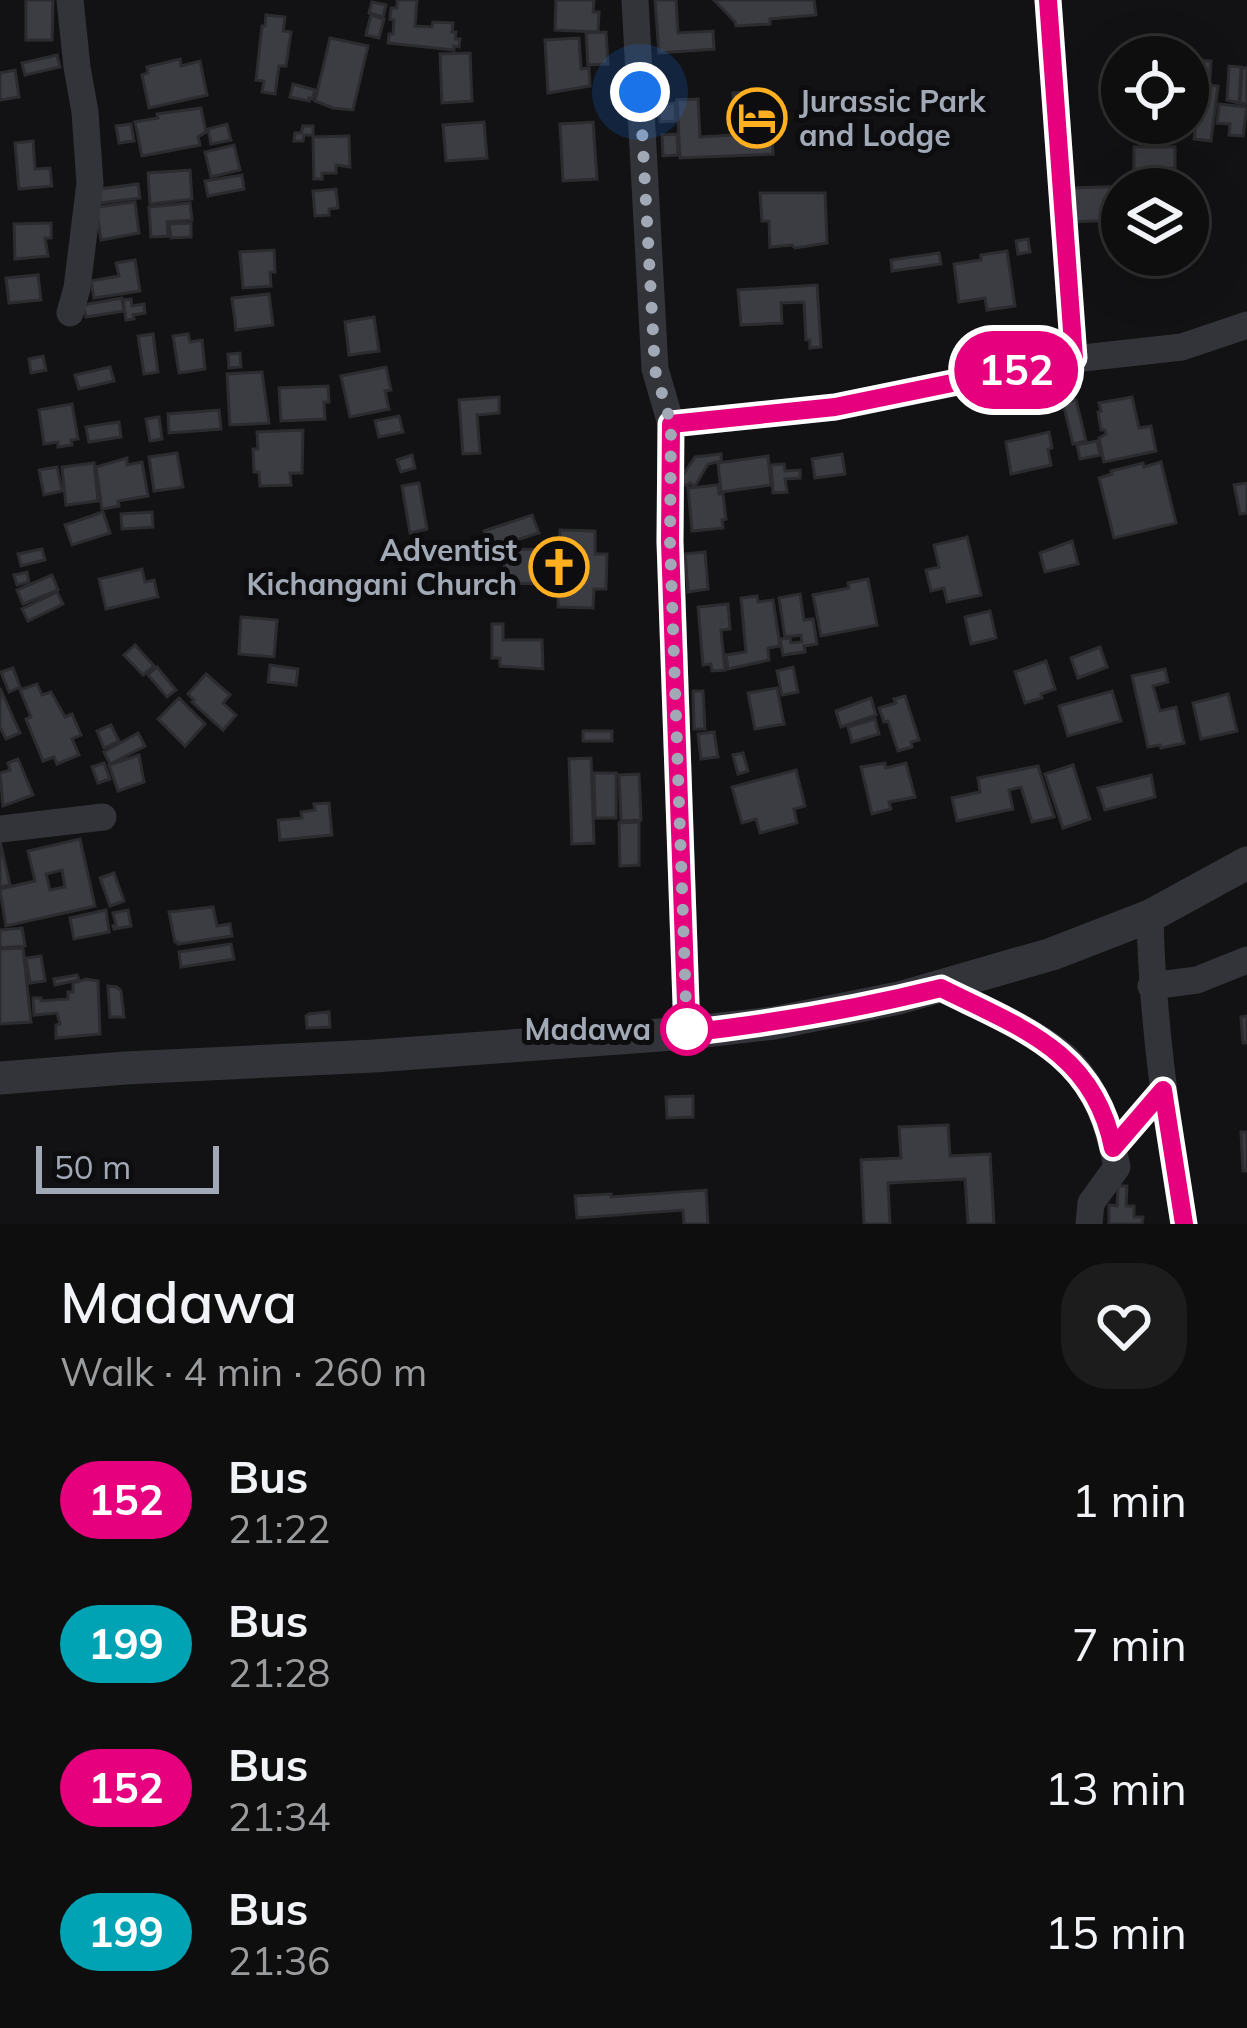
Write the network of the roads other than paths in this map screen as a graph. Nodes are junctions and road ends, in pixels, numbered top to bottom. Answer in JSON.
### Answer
{"nodes":[{"id":1,"x":70,"y":0,"type":"edge"},
{"id":2,"x":635,"y":0,"type":"edge"},
{"id":3,"x":1048,"y":0,"type":"edge"},
{"id":4,"x":70,"y":313,"type":"dead end"},
{"id":5,"x":1247,"y":326,"type":"edge"},
{"id":6,"x":1074,"y":358,"type":"junction"},
{"id":7,"x":671,"y":424,"type":"junction"},
{"id":8,"x":103,"y":817,"type":"dead end"},
{"id":9,"x":0,"y":829,"type":"edge"},
{"id":10,"x":1247,"y":863,"type":"edge"},
{"id":11,"x":1150,"y":916,"type":"junction"},
{"id":12,"x":1247,"y":960,"type":"edge"},
{"id":13,"x":1151,"y":986,"type":"junction"},
{"id":14,"x":941,"y":988,"type":"junction"},
{"id":15,"x":687,"y":1033,"type":"junction"},
{"id":16,"x":0,"y":1078,"type":"edge"},
{"id":17,"x":1163,"y":1090,"type":"junction"},
{"id":18,"x":1113,"y":1148,"type":"junction"},
{"id":19,"x":1089,"y":1224,"type":"edge"},
{"id":20,"x":1184,"y":1224,"type":"edge"}],
"edges":[{"from":1,"to":4,"type":"street"},
{"from":2,"to":7,"type":"street"},
{"from":3,"to":6,"type":"street"},
{"from":5,"to":6,"type":"street"},
{"from":6,"to":7,"type":"street"},
{"from":7,"to":15,"type":"street"},
{"from":8,"to":9,"type":"street"},
{"from":10,"to":11,"type":"street"},
{"from":11,"to":13,"type":"street"},
{"from":11,"to":14,"type":"street"},
{"from":12,"to":13,"type":"street"},
{"from":13,"to":17,"type":"street"},
{"from":14,"to":15,"type":"street"},
{"from":14,"to":18,"type":"street"},
{"from":15,"to":16,"type":"street"},
{"from":17,"to":18,"type":"street"},
{"from":17,"to":20,"type":"street"},
{"from":18,"to":19,"type":"street"}]}
